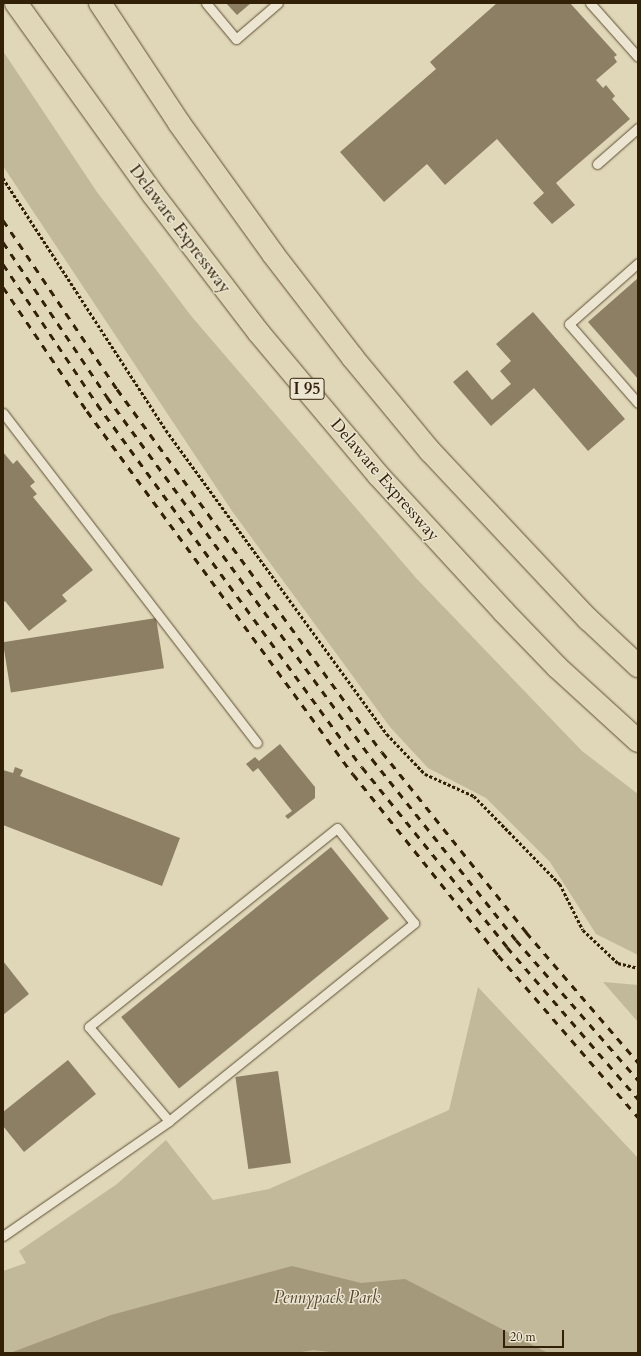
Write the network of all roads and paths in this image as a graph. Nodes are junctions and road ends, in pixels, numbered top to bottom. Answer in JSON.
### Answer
{"nodes":[{"id":1,"x":16,"y":3,"type":"edge"},
{"id":2,"x":100,"y":3,"type":"edge"},
{"id":3,"x":206,"y":3,"type":"edge"},
{"id":4,"x":278,"y":3,"type":"edge"},
{"id":5,"x":590,"y":3,"type":"edge"},
{"id":6,"x":638,"y":57,"type":"edge"},
{"id":7,"x":638,"y":128,"type":"edge"},
{"id":8,"x":597,"y":164,"type":"dead end"},
{"id":9,"x":3,"y":178,"type":"edge"},
{"id":10,"x":638,"y":263,"type":"edge"},
{"id":11,"x":638,"y":403,"type":"edge"},
{"id":12,"x":3,"y":414,"type":"edge"},
{"id":13,"x":638,"y":666,"type":"edge"},
{"id":14,"x":638,"y":741,"type":"edge"},
{"id":15,"x":257,"y":743,"type":"dead end"},
{"id":16,"x":638,"y":968,"type":"edge"},
{"id":17,"x":169,"y":1121,"type":"junction"},
{"id":18,"x":3,"y":1236,"type":"edge"}],
"edges":[{"from":1,"to":14,"type":"highway","name":"Delaware Expressway","number":"I 95"},
{"from":2,"to":13,"type":"highway"},
{"from":3,"to":4,"type":"lane"},
{"from":5,"to":6,"type":"lane"},
{"from":7,"to":8,"type":"lane"},
{"from":9,"to":16,"type":"path"},
{"from":10,"to":11,"type":"lane"},
{"from":12,"to":15,"type":"lane"},
{"from":17,"to":17,"type":"lane"},
{"from":17,"to":18,"type":"lane"}]}
